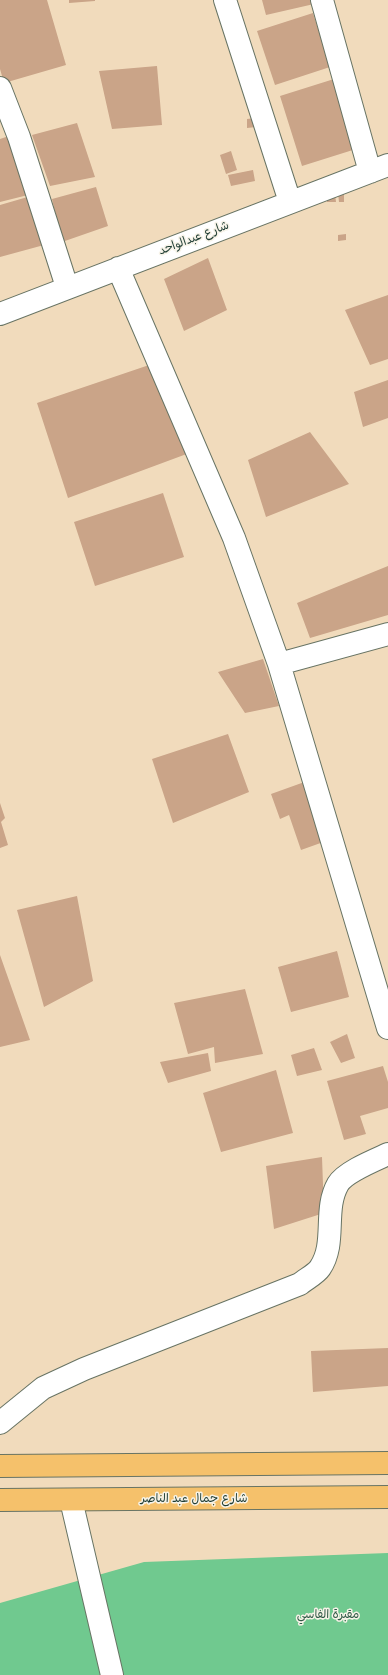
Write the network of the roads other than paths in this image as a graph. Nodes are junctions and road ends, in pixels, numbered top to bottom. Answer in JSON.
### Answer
{"nodes":[{"id":1,"x":225,"y":0,"type":"edge"},
{"id":2,"x":322,"y":0,"type":"edge"},
{"id":3,"x":0,"y":88,"type":"edge"},
{"id":4,"x":379,"y":168,"type":"edge"},
{"id":5,"x":290,"y":202,"type":"junction"},
{"id":6,"x":118,"y":268,"type":"junction"},
{"id":7,"x":67,"y":287,"type":"junction"},
{"id":8,"x":0,"y":314,"type":"edge"},
{"id":9,"x":388,"y":634,"type":"edge"},
{"id":10,"x":279,"y":664,"type":"junction"},
{"id":11,"x":388,"y":1028,"type":"edge"},
{"id":12,"x":388,"y":1154,"type":"edge"},
{"id":13,"x":0,"y":1422,"type":"edge"},
{"id":14,"x":388,"y":1463,"type":"edge"},
{"id":15,"x":0,"y":1465,"type":"edge"},
{"id":16,"x":388,"y":1497,"type":"edge"},
{"id":17,"x":0,"y":1500,"type":"edge"},
{"id":18,"x":71,"y":1500,"type":"junction"},
{"id":19,"x":112,"y":1675,"type":"edge"}],
"edges":[{"from":1,"to":5,"type":"street"},
{"from":2,"to":4,"type":"street"},
{"from":3,"to":7,"type":"street"},
{"from":4,"to":5,"type":"street","name":"شارع عبدالواحد"},
{"from":5,"to":6,"type":"street","name":"شارع عبدالواحد"},
{"from":6,"to":7,"type":"street","name":"شارع عبدالواحد"},
{"from":6,"to":10,"type":"street"},
{"from":7,"to":8,"type":"street","name":"شارع عبدالواحد"},
{"from":9,"to":10,"type":"street"},
{"from":10,"to":11,"type":"street"},
{"from":12,"to":13,"type":"street"},
{"from":14,"to":15,"type":"main road"},
{"from":16,"to":18,"type":"main road","name":"شارع جمال عبد الناصر"},
{"from":17,"to":18,"type":"main road","name":"شارع جمال عبد الناصر"},
{"from":18,"to":19,"type":"street"}]}
